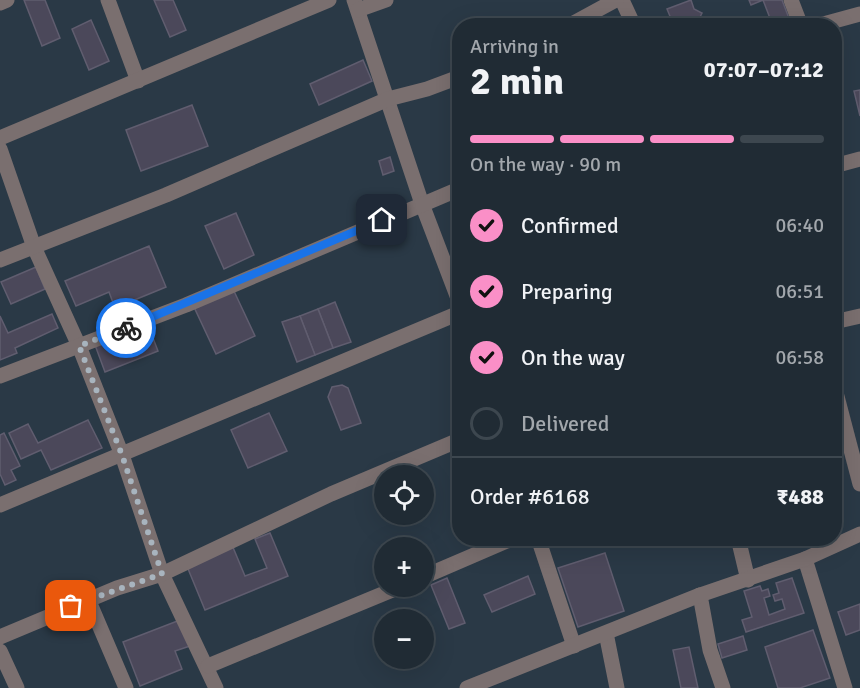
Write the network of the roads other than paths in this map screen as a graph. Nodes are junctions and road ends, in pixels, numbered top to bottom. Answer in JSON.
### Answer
{"nodes":[{"id":1,"x":7,"y":0,"type":"edge"},
{"id":2,"x":108,"y":0,"type":"edge"},
{"id":3,"x":329,"y":0,"type":"edge"},
{"id":4,"x":386,"y":0,"type":"edge"},
{"id":5,"x":616,"y":0,"type":"edge"},
{"id":6,"x":622,"y":0,"type":"edge"},
{"id":7,"x":790,"y":0,"type":"edge"},
{"id":8,"x":0,"y":3,"type":"edge"},
{"id":9,"x":356,"y":5,"type":"edge"},
{"id":10,"x":860,"y":14,"type":"edge"},
{"id":11,"x":583,"y":18,"type":"edge"},
{"id":12,"x":630,"y":18,"type":"edge"},
{"id":13,"x":798,"y":18,"type":"edge"},
{"id":14,"x":842,"y":19,"type":"edge"},
{"id":15,"x":452,"y":80,"type":"edge"},
{"id":16,"x":138,"y":81,"type":"junction"},
{"id":17,"x":388,"y":99,"type":"junction"},
{"id":18,"x":0,"y":138,"type":"edge"},
{"id":19,"x":0,"y":149,"type":"edge"},
{"id":20,"x":860,"y":159,"type":"edge"},
{"id":21,"x":842,"y":164,"type":"edge"},
{"id":22,"x":452,"y":192,"type":"edge"},
{"id":23,"x":422,"y":204,"type":"junction"},
{"id":24,"x":34,"y":247,"type":"junction"},
{"id":25,"x":0,"y":260,"type":"edge"},
{"id":26,"x":452,"y":282,"type":"edge"},
{"id":27,"x":452,"y":316,"type":"edge"},
{"id":28,"x":860,"y":316,"type":"edge"},
{"id":29,"x":842,"y":320,"type":"edge"},
{"id":30,"x":79,"y":346,"type":"junction"},
{"id":31,"x":0,"y":376,"type":"edge"},
{"id":32,"x":842,"y":415,"type":"edge"},
{"id":33,"x":452,"y":443,"type":"edge"},
{"id":34,"x":122,"y":455,"type":"junction"},
{"id":35,"x":860,"y":484,"type":"edge"},
{"id":36,"x":0,"y":505,"type":"edge"},
{"id":37,"x":860,"y":534,"type":"edge"},
{"id":38,"x":842,"y":542,"type":"edge"},
{"id":39,"x":495,"y":546,"type":"edge"},
{"id":40,"x":541,"y":546,"type":"edge"},
{"id":41,"x":740,"y":546,"type":"edge"},
{"id":42,"x":834,"y":546,"type":"edge"},
{"id":43,"x":805,"y":559,"type":"junction"},
{"id":44,"x":434,"y":572,"type":"edge"},
{"id":45,"x":162,"y":574,"type":"junction"},
{"id":46,"x":748,"y":580,"type":"junction"},
{"id":47,"x":700,"y":595,"type":"junction"},
{"id":48,"x":375,"y":597,"type":"edge"},
{"id":49,"x":88,"y":599,"type":"junction"},
{"id":50,"x":606,"y":633,"type":"junction"},
{"id":51,"x":0,"y":637,"type":"edge"},
{"id":52,"x":574,"y":646,"type":"junction"},
{"id":53,"x":0,"y":651,"type":"edge"},
{"id":54,"x":208,"y":666,"type":"junction"},
{"id":55,"x":477,"y":686,"type":"edge"},
{"id":56,"x":17,"y":688,"type":"edge"},
{"id":57,"x":126,"y":688,"type":"edge"},
{"id":58,"x":216,"y":688,"type":"edge"},
{"id":59,"x":617,"y":688,"type":"edge"},
{"id":60,"x":723,"y":688,"type":"edge"},
{"id":61,"x":845,"y":688,"type":"edge"}],
"edges":[{"from":1,"to":8,"type":"street"},
{"from":2,"to":16,"type":"street"},
{"from":3,"to":16,"type":"street"},
{"from":4,"to":9,"type":"street"},
{"from":5,"to":11,"type":"street"},
{"from":6,"to":12,"type":"street"},
{"from":7,"to":13,"type":"street"},
{"from":9,"to":17,"type":"street"},
{"from":10,"to":14,"type":"street"},
{"from":15,"to":17,"type":"street"},
{"from":16,"to":18,"type":"street"},
{"from":17,"to":23,"type":"street"},
{"from":17,"to":24,"type":"street"},
{"from":19,"to":24,"type":"street"},
{"from":20,"to":21,"type":"street"},
{"from":22,"to":23,"type":"street"},
{"from":23,"to":26,"type":"street"},
{"from":23,"to":30,"type":"street"},
{"from":24,"to":25,"type":"street"},
{"from":24,"to":30,"type":"street"},
{"from":27,"to":34,"type":"street"},
{"from":28,"to":29,"type":"street"},
{"from":30,"to":31,"type":"street"},
{"from":30,"to":34,"type":"street"},
{"from":32,"to":35,"type":"street"},
{"from":33,"to":45,"type":"street"},
{"from":34,"to":36,"type":"street"},
{"from":34,"to":45,"type":"street"},
{"from":37,"to":38,"type":"street"},
{"from":39,"to":44,"type":"street"},
{"from":40,"to":52,"type":"street"},
{"from":41,"to":46,"type":"street"},
{"from":42,"to":43,"type":"street"},
{"from":43,"to":46,"type":"street"},
{"from":43,"to":61,"type":"street"},
{"from":45,"to":49,"type":"street"},
{"from":45,"to":54,"type":"street"},
{"from":46,"to":47,"type":"street"},
{"from":47,"to":50,"type":"street"},
{"from":47,"to":60,"type":"street"},
{"from":48,"to":54,"type":"street"},
{"from":49,"to":51,"type":"street"},
{"from":49,"to":57,"type":"street"},
{"from":50,"to":52,"type":"street"},
{"from":50,"to":59,"type":"street"},
{"from":52,"to":55,"type":"street"},
{"from":53,"to":56,"type":"street"},
{"from":54,"to":58,"type":"street"}]}
